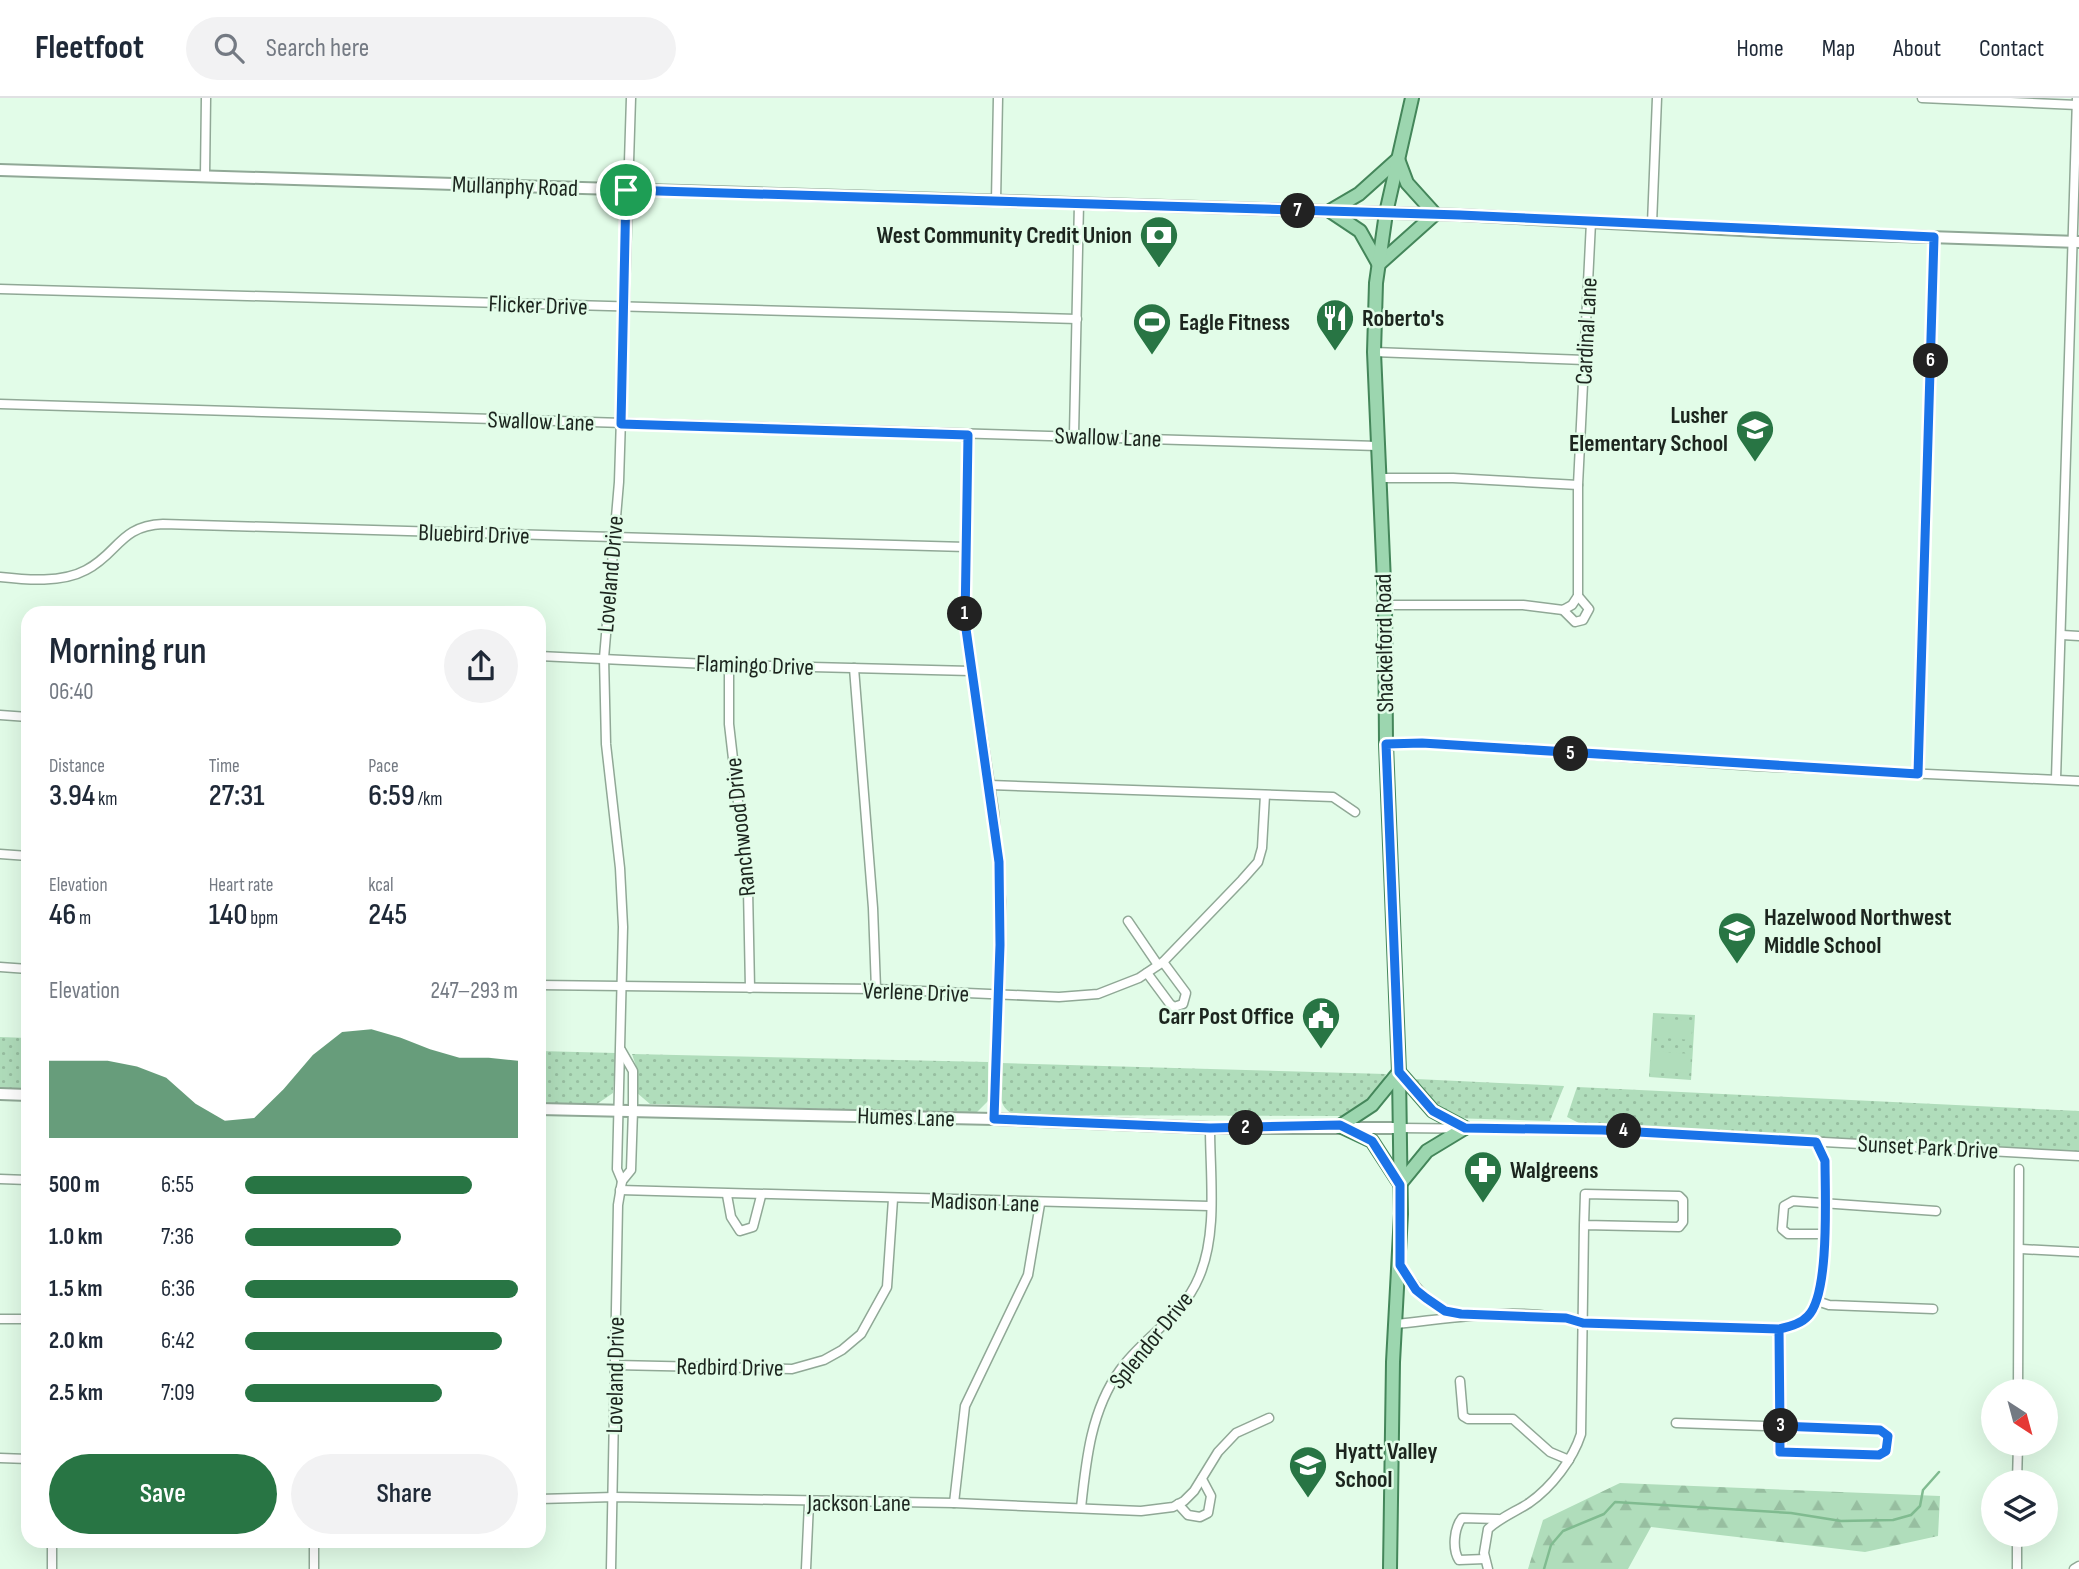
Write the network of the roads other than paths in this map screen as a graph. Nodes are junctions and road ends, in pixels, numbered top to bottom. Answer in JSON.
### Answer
{"nodes":[{"id":1,"x":206,"y":98,"type":"edge"},
{"id":2,"x":631,"y":98,"type":"edge"},
{"id":3,"x":998,"y":98,"type":"edge"},
{"id":4,"x":1412,"y":98,"type":"edge"},
{"id":5,"x":1657,"y":98,"type":"edge"},
{"id":6,"x":1922,"y":98,"type":"edge"},
{"id":7,"x":2077,"y":102,"type":"edge"},
{"id":8,"x":2078,"y":118,"type":"edge"},
{"id":9,"x":1398,"y":159,"type":"junction"},
{"id":10,"x":0,"y":170,"type":"edge"},
{"id":11,"x":205,"y":176,"type":"junction"},
{"id":12,"x":626,"y":190,"type":"junction"},
{"id":13,"x":996,"y":201,"type":"junction"},
{"id":14,"x":1079,"y":204,"type":"junction"},
{"id":15,"x":1330,"y":211,"type":"junction"},
{"id":16,"x":1385,"y":213,"type":"junction"},
{"id":17,"x":1435,"y":214,"type":"junction"},
{"id":18,"x":1591,"y":222,"type":"junction"},
{"id":19,"x":1652,"y":224,"type":"junction"},
{"id":20,"x":1934,"y":237,"type":"junction"},
{"id":21,"x":2077,"y":242,"type":"edge"},
{"id":22,"x":1378,"y":265,"type":"junction"},
{"id":23,"x":0,"y":289,"type":"edge"},
{"id":24,"x":624,"y":307,"type":"junction"},
{"id":25,"x":1076,"y":319,"type":"junction"},
{"id":26,"x":1374,"y":352,"type":"junction"},
{"id":27,"x":1585,"y":360,"type":"junction"},
{"id":28,"x":0,"y":404,"type":"edge"},
{"id":29,"x":621,"y":424,"type":"junction"},
{"id":30,"x":968,"y":435,"type":"junction"},
{"id":31,"x":1074,"y":435,"type":"junction"},
{"id":32,"x":1377,"y":446,"type":"junction"},
{"id":33,"x":1380,"y":478,"type":"junction"},
{"id":34,"x":1578,"y":485,"type":"junction"},
{"id":35,"x":612,"y":538,"type":"junction"},
{"id":36,"x":966,"y":547,"type":"junction"},
{"id":37,"x":0,"y":577,"type":"edge"},
{"id":38,"x":1578,"y":596,"type":"junction"},
{"id":39,"x":1385,"y":605,"type":"junction"},
{"id":40,"x":1563,"y":610,"type":"junction"},
{"id":41,"x":2062,"y":635,"type":"junction"},
{"id":42,"x":2079,"y":636,"type":"edge"},
{"id":43,"x":546,"y":656,"type":"edge"},
{"id":44,"x":604,"y":659,"type":"junction"},
{"id":45,"x":729,"y":665,"type":"junction"},
{"id":46,"x":854,"y":668,"type":"junction"},
{"id":47,"x":971,"y":671,"type":"junction"},
{"id":48,"x":0,"y":715,"type":"edge"},
{"id":49,"x":21,"y":716,"type":"edge"},
{"id":50,"x":1386,"y":744,"type":"junction"},
{"id":51,"x":1918,"y":774,"type":"junction"},
{"id":52,"x":2056,"y":779,"type":"junction"},
{"id":53,"x":2079,"y":781,"type":"edge"},
{"id":54,"x":990,"y":785,"type":"junction"},
{"id":55,"x":1265,"y":795,"type":"junction"},
{"id":56,"x":1355,"y":812,"type":"dead end"},
{"id":57,"x":0,"y":854,"type":"edge"},
{"id":58,"x":21,"y":856,"type":"edge"},
{"id":59,"x":1128,"y":921,"type":"dead end"},
{"id":60,"x":1160,"y":964,"type":"junction"},
{"id":61,"x":0,"y":967,"type":"edge"},
{"id":62,"x":21,"y":968,"type":"edge"},
{"id":63,"x":1147,"y":973,"type":"junction"},
{"id":64,"x":546,"y":985,"type":"edge"},
{"id":65,"x":622,"y":986,"type":"junction"},
{"id":66,"x":750,"y":988,"type":"junction"},
{"id":67,"x":876,"y":989,"type":"junction"},
{"id":68,"x":999,"y":996,"type":"junction"},
{"id":69,"x":621,"y":1050,"type":"junction"},
{"id":70,"x":1399,"y":1072,"type":"junction"},
{"id":71,"x":0,"y":1094,"type":"edge"},
{"id":72,"x":21,"y":1095,"type":"edge"},
{"id":73,"x":546,"y":1109,"type":"edge"},
{"id":74,"x":619,"y":1109,"type":"junction"},
{"id":75,"x":633,"y":1110,"type":"junction"},
{"id":76,"x":994,"y":1119,"type":"junction"},
{"id":77,"x":1340,"y":1125,"type":"junction"},
{"id":78,"x":1210,"y":1128,"type":"junction"},
{"id":79,"x":1399,"y":1128,"type":"junction"},
{"id":80,"x":1465,"y":1128,"type":"junction"},
{"id":81,"x":1816,"y":1142,"type":"junction"},
{"id":82,"x":2079,"y":1156,"type":"edge"},
{"id":83,"x":2019,"y":1169,"type":"dead end"},
{"id":84,"x":0,"y":1179,"type":"edge"},
{"id":85,"x":21,"y":1180,"type":"edge"},
{"id":86,"x":621,"y":1185,"type":"junction"},
{"id":87,"x":1400,"y":1185,"type":"junction"},
{"id":88,"x":727,"y":1195,"type":"junction"},
{"id":89,"x":761,"y":1196,"type":"junction"},
{"id":90,"x":893,"y":1199,"type":"junction"},
{"id":91,"x":1040,"y":1204,"type":"junction"},
{"id":92,"x":1825,"y":1205,"type":"junction"},
{"id":93,"x":1209,"y":1206,"type":"junction"},
{"id":94,"x":1936,"y":1211,"type":"dead end"},
{"id":95,"x":1584,"y":1225,"type":"junction"},
{"id":96,"x":1824,"y":1234,"type":"junction"},
{"id":97,"x":2021,"y":1249,"type":"junction"},
{"id":98,"x":2079,"y":1252,"type":"edge"},
{"id":99,"x":1400,"y":1265,"type":"junction"},
{"id":100,"x":1817,"y":1301,"type":"junction"},
{"id":101,"x":1933,"y":1309,"type":"dead end"},
{"id":102,"x":1461,"y":1314,"type":"junction"},
{"id":103,"x":0,"y":1319,"type":"edge"},
{"id":104,"x":21,"y":1319,"type":"edge"},
{"id":105,"x":1583,"y":1323,"type":"junction"},
{"id":106,"x":1395,"y":1324,"type":"junction"},
{"id":107,"x":1779,"y":1329,"type":"junction"},
{"id":108,"x":615,"y":1365,"type":"junction"},
{"id":109,"x":2018,"y":1379,"type":"edge"},
{"id":110,"x":1460,"y":1381,"type":"dead end"},
{"id":111,"x":1269,"y":1418,"type":"dead end"},
{"id":112,"x":1676,"y":1423,"type":"dead end"},
{"id":113,"x":1780,"y":1426,"type":"junction"},
{"id":114,"x":0,"y":1458,"type":"edge"},
{"id":115,"x":21,"y":1459,"type":"edge"},
{"id":116,"x":1569,"y":1460,"type":"junction"},
{"id":117,"x":1202,"y":1479,"type":"junction"},
{"id":118,"x":614,"y":1497,"type":"junction"},
{"id":119,"x":546,"y":1499,"type":"edge"},
{"id":120,"x":808,"y":1503,"type":"junction"},
{"id":121,"x":954,"y":1503,"type":"junction"},
{"id":122,"x":1178,"y":1504,"type":"junction"},
{"id":123,"x":1081,"y":1508,"type":"junction"},
{"id":124,"x":1499,"y":1519,"type":"junction"},
{"id":125,"x":2017,"y":1547,"type":"edge"},
{"id":126,"x":52,"y":1548,"type":"edge"},
{"id":127,"x":314,"y":1548,"type":"edge"},
{"id":128,"x":1485,"y":1559,"type":"junction"},
{"id":129,"x":2079,"y":1566,"type":"edge"},
{"id":130,"x":52,"y":1569,"type":"edge"},
{"id":131,"x":314,"y":1569,"type":"edge"},
{"id":132,"x":611,"y":1569,"type":"edge"},
{"id":133,"x":806,"y":1569,"type":"edge"},
{"id":134,"x":1390,"y":1569,"type":"edge"},
{"id":135,"x":1488,"y":1569,"type":"edge"},
{"id":136,"x":2017,"y":1569,"type":"edge"},
{"id":137,"x":2074,"y":1569,"type":"edge"}],
"edges":[{"from":1,"to":11,"type":"street"},
{"from":2,"to":12,"type":"street","name":"Loveland Drive"},
{"from":3,"to":13,"type":"street"},
{"from":4,"to":9,"type":"main road","name":"Shackelford Road"},
{"from":5,"to":19,"type":"street"},
{"from":6,"to":7,"type":"street"},
{"from":7,"to":8,"type":"street"},
{"from":8,"to":21,"type":"street"},
{"from":9,"to":15,"type":"main road"},
{"from":9,"to":16,"type":"main road","name":"Shackelford Road"},
{"from":9,"to":17,"type":"main road"},
{"from":10,"to":11,"type":"street","name":"Mullanphy Road"},
{"from":11,"to":12,"type":"street","name":"Mullanphy Road"},
{"from":12,"to":13,"type":"street","name":"Mullanphy Road"},
{"from":12,"to":24,"type":"street","name":"Loveland Drive"},
{"from":13,"to":14,"type":"street","name":"Mullanphy Road"},
{"from":14,"to":15,"type":"street","name":"Mullanphy Road"},
{"from":14,"to":25,"type":"street"},
{"from":15,"to":16,"type":"street","name":"Mullanphy Road"},
{"from":15,"to":22,"type":"main road"},
{"from":16,"to":17,"type":"street","name":"Mullanphy Road"},
{"from":16,"to":22,"type":"main road","name":"Shackelford Road"},
{"from":17,"to":18,"type":"street","name":"Mullanphy Road"},
{"from":17,"to":22,"type":"main road"},
{"from":18,"to":19,"type":"street","name":"Mullanphy Road"},
{"from":18,"to":27,"type":"street","name":"Cardinal Lane"},
{"from":19,"to":20,"type":"street","name":"Mullanphy Road"},
{"from":20,"to":21,"type":"street","name":"Mullanphy Road"},
{"from":20,"to":51,"type":"street"},
{"from":21,"to":41,"type":"street"},
{"from":22,"to":26,"type":"main road","name":"Shackelford Road"},
{"from":23,"to":24,"type":"street","name":"Flicker Drive"},
{"from":24,"to":25,"type":"street","name":"Flicker Drive"},
{"from":24,"to":29,"type":"street","name":"Loveland Drive"},
{"from":25,"to":31,"type":"street"},
{"from":26,"to":27,"type":"street"},
{"from":26,"to":32,"type":"main road","name":"Shackelford Road"},
{"from":27,"to":34,"type":"street","name":"Cardinal Lane"},
{"from":28,"to":29,"type":"street","name":"Swallow Lane"},
{"from":29,"to":30,"type":"street","name":"Swallow Lane"},
{"from":29,"to":35,"type":"street","name":"Loveland Drive"},
{"from":30,"to":31,"type":"street","name":"Swallow Lane"},
{"from":30,"to":36,"type":"street"},
{"from":31,"to":32,"type":"street","name":"Swallow Lane"},
{"from":32,"to":33,"type":"main road","name":"Shackelford Road"},
{"from":33,"to":34,"type":"street"},
{"from":33,"to":39,"type":"main road","name":"Shackelford Road"},
{"from":34,"to":38,"type":"street","name":"Cardinal Lane"},
{"from":35,"to":36,"type":"street","name":"Bluebird Drive"},
{"from":35,"to":37,"type":"street","name":"Bluebird Drive"},
{"from":35,"to":44,"type":"street","name":"Loveland Drive"},
{"from":36,"to":47,"type":"street"},
{"from":38,"to":40,"type":"street"},
{"from":38,"to":40,"type":"street","name":"Cardinal Lane"},
{"from":39,"to":40,"type":"street"},
{"from":39,"to":50,"type":"main road","name":"Shackelford Road"},
{"from":41,"to":42,"type":"street"},
{"from":41,"to":52,"type":"street"},
{"from":43,"to":44,"type":"street","name":"Flamingo Drive"},
{"from":44,"to":45,"type":"street","name":"Flamingo Drive"},
{"from":44,"to":65,"type":"street","name":"Loveland Drive"},
{"from":45,"to":46,"type":"street","name":"Flamingo Drive"},
{"from":45,"to":66,"type":"street","name":"Ranchwood Drive"},
{"from":46,"to":47,"type":"street","name":"Flamingo Drive"},
{"from":46,"to":67,"type":"street"},
{"from":47,"to":54,"type":"street"},
{"from":48,"to":49,"type":"street"},
{"from":50,"to":51,"type":"street"},
{"from":50,"to":70,"type":"main road","name":"Shackelford Road"},
{"from":51,"to":52,"type":"street"},
{"from":52,"to":53,"type":"street"},
{"from":54,"to":55,"type":"street"},
{"from":54,"to":68,"type":"street"},
{"from":55,"to":56,"type":"street"},
{"from":55,"to":60,"type":"street","name":"Verlene Drive"},
{"from":57,"to":58,"type":"street"},
{"from":59,"to":60,"type":"street"},
{"from":60,"to":63,"type":"street","name":"Verlene Drive"},
{"from":60,"to":63,"type":"street"},
{"from":61,"to":62,"type":"street"},
{"from":63,"to":68,"type":"street","name":"Verlene Drive"},
{"from":64,"to":65,"type":"street","name":"Verlene Drive"},
{"from":65,"to":66,"type":"street","name":"Verlene Drive"},
{"from":65,"to":69,"type":"street","name":"Loveland Drive"},
{"from":66,"to":67,"type":"street","name":"Verlene Drive"},
{"from":67,"to":68,"type":"street","name":"Verlene Drive"},
{"from":68,"to":76,"type":"street"},
{"from":69,"to":74,"type":"street","name":"Loveland Drive"},
{"from":69,"to":75,"type":"street","name":"Loveland Drive"},
{"from":70,"to":77,"type":"main road"},
{"from":70,"to":79,"type":"main road","name":"Shackelford Road"},
{"from":70,"to":80,"type":"main road"},
{"from":71,"to":72,"type":"street"},
{"from":73,"to":74,"type":"street","name":"Humes Lane"},
{"from":74,"to":75,"type":"street","name":"Humes Lane"},
{"from":74,"to":86,"type":"street","name":"Loveland Drive"},
{"from":75,"to":76,"type":"street","name":"Humes Lane"},
{"from":75,"to":86,"type":"street","name":"Loveland Drive"},
{"from":76,"to":78,"type":"street","name":"Humes Lane"},
{"from":77,"to":78,"type":"street","name":"Humes Lane"},
{"from":77,"to":79,"type":"street","name":"Humes Lane"},
{"from":77,"to":87,"type":"main road"},
{"from":78,"to":93,"type":"street","name":"Splendor Drive"},
{"from":79,"to":80,"type":"street","name":"Sunset Park Drive"},
{"from":79,"to":87,"type":"main road","name":"Shackelford Road"},
{"from":80,"to":81,"type":"street","name":"Sunset Park Drive"},
{"from":80,"to":87,"type":"main road"},
{"from":81,"to":82,"type":"street","name":"Sunset Park Drive"},
{"from":81,"to":92,"type":"street"},
{"from":83,"to":97,"type":"street"},
{"from":84,"to":85,"type":"street"},
{"from":86,"to":88,"type":"street","name":"Madison Lane"},
{"from":86,"to":108,"type":"street","name":"Loveland Drive"},
{"from":87,"to":99,"type":"main road","name":"Shackelford Road"},
{"from":88,"to":89,"type":"street","name":"Madison Lane"},
{"from":88,"to":89,"type":"street"},
{"from":89,"to":90,"type":"street","name":"Madison Lane"},
{"from":90,"to":91,"type":"street","name":"Madison Lane"},
{"from":90,"to":108,"type":"street","name":"Redbird Drive"},
{"from":91,"to":93,"type":"street","name":"Madison Lane"},
{"from":91,"to":121,"type":"street"},
{"from":92,"to":94,"type":"street"},
{"from":92,"to":96,"type":"street"},
{"from":92,"to":96,"type":"street"},
{"from":93,"to":123,"type":"street","name":"Splendor Drive"},
{"from":95,"to":95,"type":"street"},
{"from":95,"to":105,"type":"street"},
{"from":96,"to":100,"type":"street"},
{"from":97,"to":98,"type":"street"},
{"from":97,"to":109,"type":"street"},
{"from":99,"to":102,"type":"street"},
{"from":99,"to":106,"type":"main road","name":"Shackelford Road"},
{"from":100,"to":101,"type":"street"},
{"from":100,"to":107,"type":"street"},
{"from":102,"to":105,"type":"street"},
{"from":102,"to":106,"type":"street"},
{"from":103,"to":104,"type":"street"},
{"from":105,"to":107,"type":"street"},
{"from":105,"to":116,"type":"street"},
{"from":106,"to":134,"type":"main road","name":"Shackelford Road"},
{"from":107,"to":113,"type":"street"},
{"from":108,"to":118,"type":"street","name":"Loveland Drive"},
{"from":110,"to":116,"type":"street"},
{"from":111,"to":117,"type":"street"},
{"from":112,"to":113,"type":"street"},
{"from":113,"to":113,"type":"street"},
{"from":114,"to":115,"type":"street"},
{"from":116,"to":124,"type":"street"},
{"from":117,"to":122,"type":"street"},
{"from":117,"to":122,"type":"street","name":"Jackson Lane"},
{"from":118,"to":119,"type":"street","name":"Jackson Lane"},
{"from":118,"to":120,"type":"street","name":"Jackson Lane"},
{"from":118,"to":132,"type":"street","name":"Loveland Drive"},
{"from":120,"to":121,"type":"street","name":"Jackson Lane"},
{"from":120,"to":133,"type":"street"},
{"from":121,"to":123,"type":"street","name":"Jackson Lane"},
{"from":122,"to":123,"type":"street","name":"Jackson Lane"},
{"from":124,"to":128,"type":"street"},
{"from":124,"to":128,"type":"street"},
{"from":125,"to":136,"type":"street"},
{"from":126,"to":130,"type":"street"},
{"from":127,"to":131,"type":"street"},
{"from":128,"to":135,"type":"street"},
{"from":129,"to":137,"type":"street"}]}
